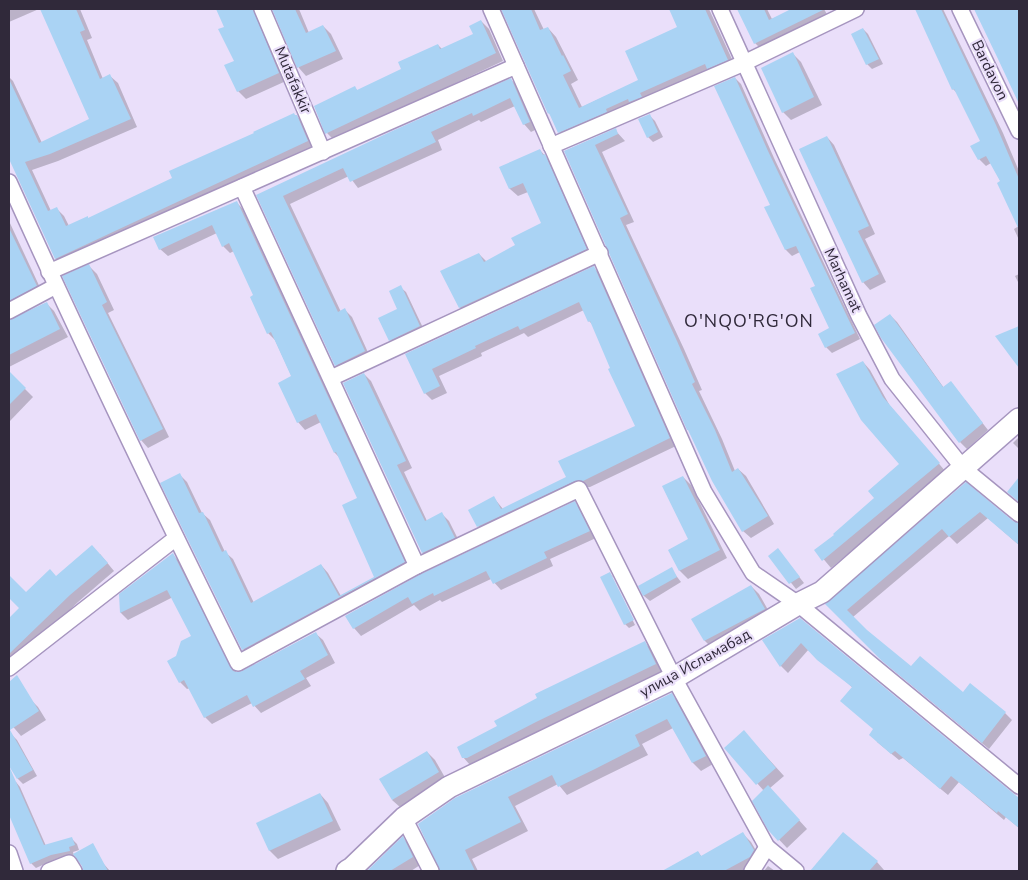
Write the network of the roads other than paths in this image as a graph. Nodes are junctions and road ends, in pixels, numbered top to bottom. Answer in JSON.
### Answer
{"nodes":[{"id":1,"x":262,"y":9,"type":"edge"},
{"id":2,"x":491,"y":9,"type":"edge"},
{"id":3,"x":720,"y":9,"type":"edge"},
{"id":4,"x":856,"y":9,"type":"edge"},
{"id":5,"x":960,"y":9,"type":"edge"},
{"id":6,"x":744,"y":63,"type":"junction"},
{"id":7,"x":516,"y":66,"type":"junction"},
{"id":8,"x":1019,"y":131,"type":"edge"},
{"id":9,"x":551,"y":146,"type":"junction"},
{"id":10,"x":324,"y":152,"type":"junction"},
{"id":11,"x":9,"y":182,"type":"edge"},
{"id":12,"x":242,"y":187,"type":"junction"},
{"id":13,"x":600,"y":253,"type":"junction"},
{"id":14,"x":49,"y":272,"type":"junction"},
{"id":15,"x":56,"y":286,"type":"junction"},
{"id":16,"x":9,"y":311,"type":"edge"},
{"id":17,"x":331,"y":378,"type":"junction"},
{"id":18,"x":1019,"y":419,"type":"edge"},
{"id":19,"x":963,"y":468,"type":"junction"},
{"id":20,"x":1019,"y":514,"type":"edge"},
{"id":21,"x":176,"y":538,"type":"junction"},
{"id":22,"x":417,"y":566,"type":"junction"},
{"id":23,"x":798,"y":604,"type":"junction"},
{"id":24,"x":9,"y":668,"type":"edge"},
{"id":25,"x":674,"y":678,"type":"junction"},
{"id":26,"x":1019,"y":785,"type":"edge"},
{"id":27,"x":404,"y":818,"type":"junction"},
{"id":28,"x":767,"y":848,"type":"junction"},
{"id":29,"x":9,"y":853,"type":"edge"},
{"id":30,"x":15,"y":871,"type":"edge"},
{"id":31,"x":49,"y":871,"type":"edge"},
{"id":32,"x":74,"y":871,"type":"edge"},
{"id":33,"x":347,"y":871,"type":"edge"},
{"id":34,"x":431,"y":871,"type":"edge"},
{"id":35,"x":752,"y":871,"type":"edge"},
{"id":36,"x":796,"y":871,"type":"edge"}],
"edges":[{"from":1,"to":10,"type":"street","name":"Mutafakkir"},
{"from":2,"to":7,"type":"street"},
{"from":3,"to":6,"type":"street","name":"Marhamat"},
{"from":4,"to":6,"type":"street"},
{"from":5,"to":8,"type":"street","name":"Bardavon"},
{"from":6,"to":9,"type":"street"},
{"from":6,"to":19,"type":"street","name":"Marhamat"},
{"from":7,"to":9,"type":"street"},
{"from":7,"to":10,"type":"street"},
{"from":9,"to":13,"type":"street"},
{"from":10,"to":12,"type":"street"},
{"from":11,"to":14,"type":"street"},
{"from":12,"to":14,"type":"street"},
{"from":12,"to":17,"type":"street"},
{"from":13,"to":17,"type":"street"},
{"from":13,"to":23,"type":"street"},
{"from":14,"to":15,"type":"street"},
{"from":15,"to":16,"type":"street"},
{"from":15,"to":21,"type":"street"},
{"from":17,"to":22,"type":"street"},
{"from":18,"to":19,"type":"street","name":"улица Исламабад"},
{"from":19,"to":20,"type":"street","name":"Marhamat"},
{"from":19,"to":23,"type":"street","name":"улица Исламабад"},
{"from":21,"to":22,"type":"street"},
{"from":21,"to":24,"type":"street"},
{"from":22,"to":25,"type":"street"},
{"from":23,"to":25,"type":"street","name":"улица Исламабад"},
{"from":23,"to":26,"type":"street"},
{"from":25,"to":27,"type":"street","name":"улица Исламабад"},
{"from":25,"to":28,"type":"street"},
{"from":27,"to":33,"type":"street","name":"улица Исламабад"},
{"from":27,"to":34,"type":"street"},
{"from":28,"to":35,"type":"street"},
{"from":28,"to":36,"type":"street"},
{"from":29,"to":30,"type":"street"},
{"from":31,"to":32,"type":"street"}]}
